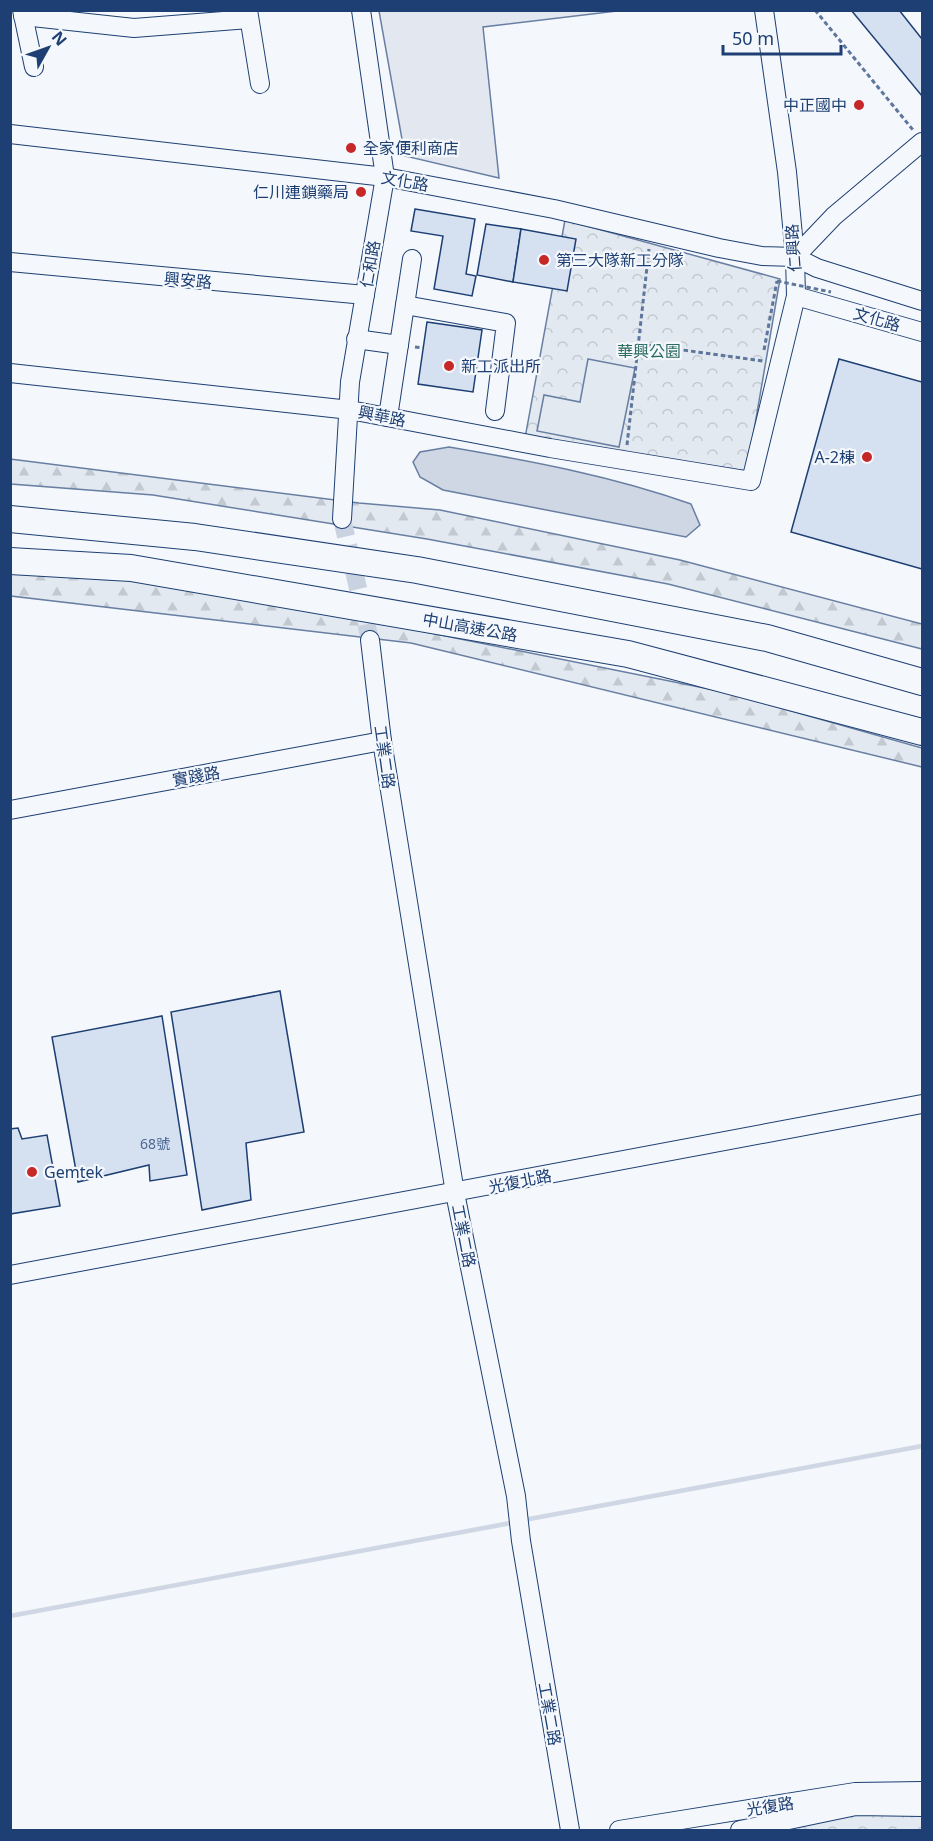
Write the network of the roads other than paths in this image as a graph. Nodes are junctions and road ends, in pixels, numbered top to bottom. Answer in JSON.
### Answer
{"nodes":[{"id":1,"x":361,"y":10,"type":"edge"},
{"id":2,"x":764,"y":10,"type":"edge"},
{"id":3,"x":22,"y":13,"type":"edge"},
{"id":4,"x":248,"y":15,"type":"edge"},
{"id":5,"x":133,"y":19,"type":"edge"},
{"id":6,"x":34,"y":67,"type":"dead end"},
{"id":7,"x":260,"y":84,"type":"dead end"},
{"id":8,"x":10,"y":134,"type":"edge"},
{"id":9,"x":919,"y":138,"type":"edge"},
{"id":10,"x":385,"y":177,"type":"junction"},
{"id":11,"x":795,"y":257,"type":"junction"},
{"id":12,"x":412,"y":259,"type":"dead end"},
{"id":13,"x":10,"y":262,"type":"edge"},
{"id":14,"x":365,"y":295,"type":"junction"},
{"id":15,"x":796,"y":296,"type":"junction"},
{"id":16,"x":922,"y":301,"type":"edge"},
{"id":17,"x":405,"y":305,"type":"junction"},
{"id":18,"x":922,"y":332,"type":"edge"},
{"id":19,"x":356,"y":339,"type":"junction"},
{"id":20,"x":399,"y":345,"type":"junction"},
{"id":21,"x":10,"y":373,"type":"edge"},
{"id":22,"x":350,"y":410,"type":"junction"},
{"id":23,"x":495,"y":411,"type":"dead end"},
{"id":24,"x":388,"y":417,"type":"junction"},
{"id":25,"x":751,"y":481,"type":"joint"},
{"id":26,"x":10,"y":519,"type":"edge"},
{"id":27,"x":342,"y":519,"type":"tunnel mouth"},
{"id":28,"x":10,"y":561,"type":"edge"},
{"id":29,"x":370,"y":640,"type":"tunnel mouth"},
{"id":30,"x":922,"y":682,"type":"edge"},
{"id":31,"x":922,"y":732,"type":"edge"},
{"id":32,"x":382,"y":741,"type":"junction"},
{"id":33,"x":10,"y":810,"type":"edge"},
{"id":34,"x":922,"y":1104,"type":"edge"},
{"id":35,"x":455,"y":1193,"type":"junction"},
{"id":36,"x":10,"y":1275,"type":"edge"},
{"id":37,"x":922,"y":1791,"type":"edge"},
{"id":38,"x":922,"y":1807,"type":"edge"},
{"id":39,"x":570,"y":1830,"type":"edge"},
{"id":40,"x":619,"y":1830,"type":"edge"},
{"id":41,"x":740,"y":1830,"type":"edge"}],
"edges":[{"from":1,"to":10,"type":"street","name":"仁和路"},
{"from":2,"to":11,"type":"street","name":"仁興路"},
{"from":3,"to":5,"type":"street"},
{"from":3,"to":6,"type":"street"},
{"from":4,"to":5,"type":"street"},
{"from":4,"to":7,"type":"street"},
{"from":8,"to":10,"type":"street","name":"文化路"},
{"from":9,"to":11,"type":"street"},
{"from":10,"to":11,"type":"street","name":"文化路"},
{"from":10,"to":14,"type":"street","name":"仁和路"},
{"from":11,"to":15,"type":"street","name":"仁興路"},
{"from":11,"to":16,"type":"street"},
{"from":12,"to":17,"type":"street"},
{"from":13,"to":14,"type":"street","name":"興安路"},
{"from":14,"to":19,"type":"street","name":"仁和路"},
{"from":15,"to":18,"type":"street","name":"文化路"},
{"from":15,"to":25,"type":"street","name":"仁興路"},
{"from":17,"to":20,"type":"street"},
{"from":17,"to":23,"type":"street"},
{"from":19,"to":20,"type":"street"},
{"from":19,"to":22,"type":"street","name":"仁和路"},
{"from":20,"to":24,"type":"street"},
{"from":21,"to":22,"type":"street","name":"興華路"},
{"from":22,"to":24,"type":"street","name":"興華路"},
{"from":22,"to":27,"type":"street","name":"仁和路"},
{"from":24,"to":25,"type":"street","name":"興華路"},
{"from":26,"to":30,"type":"highway"},
{"from":28,"to":31,"type":"highway","name":"中山高速公路"},
{"from":29,"to":32,"type":"street","name":"工業二路"},
{"from":32,"to":33,"type":"street","name":"實踐路"},
{"from":32,"to":35,"type":"street","name":"工業二路"},
{"from":34,"to":35,"type":"street","name":"光復北路"},
{"from":35,"to":36,"type":"street","name":"光復北路"},
{"from":35,"to":39,"type":"street","name":"工業二路"},
{"from":37,"to":40,"type":"street","name":"光復路"},
{"from":38,"to":41,"type":"street","name":"光復路"}]}
